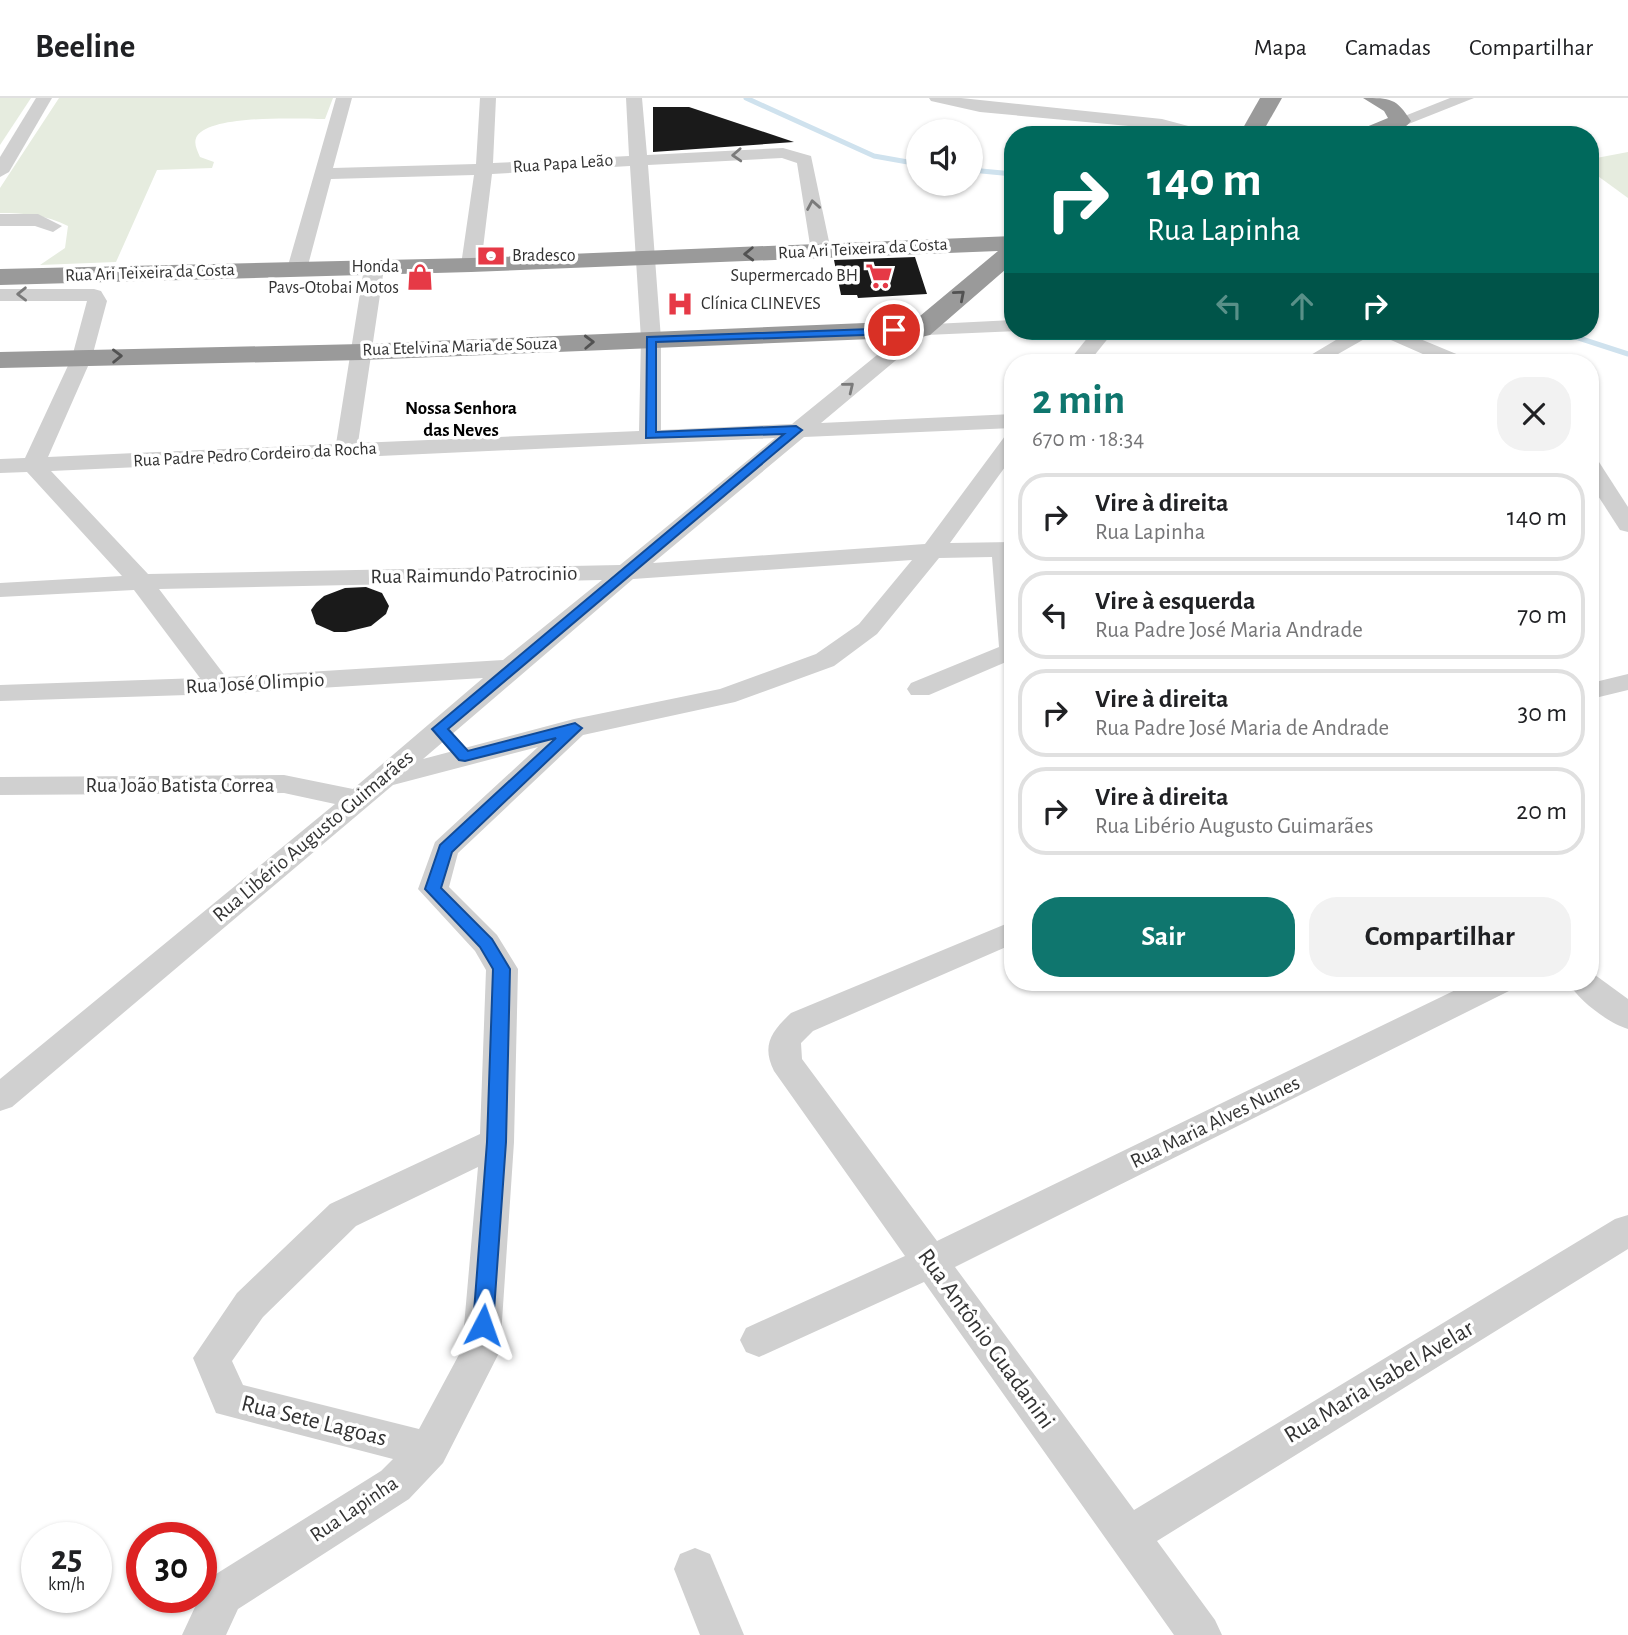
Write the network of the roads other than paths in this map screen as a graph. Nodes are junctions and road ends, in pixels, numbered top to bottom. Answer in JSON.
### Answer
{"nodes":[{"id":1,"x":44,"y":98,"type":"edge"},
{"id":2,"x":344,"y":98,"type":"edge"},
{"id":3,"x":488,"y":98,"type":"edge"},
{"id":4,"x":634,"y":98,"type":"edge"},
{"id":5,"x":937,"y":98,"type":"edge"},
{"id":6,"x":1271,"y":98,"type":"edge"},
{"id":7,"x":1466,"y":98,"type":"edge"},
{"id":8,"x":1388,"y":109,"type":"edge"},
{"id":9,"x":1180,"y":126,"type":"edge"},
{"id":10,"x":1255,"y":126,"type":"edge"},
{"id":11,"x":1374,"y":126,"type":"edge"},
{"id":12,"x":640,"y":160,"type":"junction"},
{"id":13,"x":484,"y":170,"type":"junction"},
{"id":14,"x":0,"y":172,"type":"edge"},
{"id":15,"x":321,"y":174,"type":"junction"},
{"id":16,"x":0,"y":220,"type":"edge"},
{"id":17,"x":53,"y":226,"type":"dead end"},
{"id":18,"x":1004,"y":250,"type":"edge"},
{"id":19,"x":821,"y":251,"type":"junction"},
{"id":20,"x":1004,"y":255,"type":"edge"},
{"id":21,"x":646,"y":259,"type":"junction"},
{"id":22,"x":471,"y":265,"type":"junction"},
{"id":23,"x":374,"y":268,"type":"junction"},
{"id":24,"x":297,"y":269,"type":"junction"},
{"id":25,"x":0,"y":277,"type":"edge"},
{"id":26,"x":0,"y":295,"type":"edge"},
{"id":27,"x":1004,"y":326,"type":"edge"},
{"id":28,"x":921,"y":329,"type":"junction"},
{"id":29,"x":651,"y":339,"type":"junction"},
{"id":30,"x":1096,"y":340,"type":"edge"},
{"id":31,"x":1349,"y":340,"type":"edge"},
{"id":32,"x":1406,"y":340,"type":"edge"},
{"id":33,"x":362,"y":352,"type":"junction"},
{"id":34,"x":1085,"y":354,"type":"edge"},
{"id":35,"x":1324,"y":354,"type":"edge"},
{"id":36,"x":1440,"y":354,"type":"edge"},
{"id":37,"x":82,"y":357,"type":"junction"},
{"id":38,"x":0,"y":360,"type":"edge"},
{"id":39,"x":1004,"y":421,"type":"edge"},
{"id":40,"x":796,"y":430,"type":"junction"},
{"id":41,"x":650,"y":436,"type":"junction"},
{"id":42,"x":346,"y":451,"type":"junction"},
{"id":43,"x":1004,"y":453,"type":"edge"},
{"id":44,"x":33,"y":465,"type":"junction"},
{"id":45,"x":0,"y":466,"type":"edge"},
{"id":46,"x":1599,"y":480,"type":"edge"},
{"id":47,"x":1628,"y":525,"type":"edge"},
{"id":48,"x":1004,"y":550,"type":"edge"},
{"id":49,"x":932,"y":551,"type":"junction"},
{"id":50,"x":625,"y":572,"type":"junction"},
{"id":51,"x":141,"y":582,"type":"junction"},
{"id":52,"x":0,"y":590,"type":"edge"},
{"id":53,"x":1004,"y":653,"type":"edge"},
{"id":54,"x":510,"y":668,"type":"junction"},
{"id":55,"x":1628,"y":682,"type":"edge"},
{"id":56,"x":219,"y":686,"type":"junction"},
{"id":57,"x":920,"y":689,"type":"dead end"},
{"id":58,"x":1599,"y":689,"type":"edge"},
{"id":59,"x":0,"y":693,"type":"edge"},
{"id":60,"x":575,"y":728,"type":"junction"},
{"id":61,"x":440,"y":729,"type":"junction"},
{"id":62,"x":465,"y":756,"type":"junction"},
{"id":63,"x":383,"y":779,"type":"junction"},
{"id":64,"x":0,"y":786,"type":"edge"},
{"id":65,"x":358,"y":799,"type":"junction"},
{"id":66,"x":1004,"y":936,"type":"edge"},
{"id":67,"x":1482,"y":991,"type":"edge"},
{"id":68,"x":1595,"y":991,"type":"edge"},
{"id":69,"x":1628,"y":1017,"type":"edge"},
{"id":70,"x":0,"y":1098,"type":"edge"},
{"id":71,"x":496,"y":1142,"type":"junction"},
{"id":72,"x":1628,"y":1230,"type":"edge"},
{"id":73,"x":930,"y":1262,"type":"junction"},
{"id":74,"x":759,"y":1340,"type":"dead end"},
{"id":75,"x":429,"y":1450,"type":"junction"},
{"id":76,"x":1130,"y":1535,"type":"junction"},
{"id":77,"x":695,"y":1569,"type":"dead end"},
{"id":78,"x":204,"y":1635,"type":"edge"},
{"id":79,"x":722,"y":1635,"type":"edge"},
{"id":80,"x":1200,"y":1635,"type":"edge"}],
"edges":[{"from":1,"to":14,"type":"street"},
{"from":2,"to":15,"type":"street"},
{"from":3,"to":13,"type":"street"},
{"from":4,"to":12,"type":"street"},
{"from":5,"to":9,"type":"street"},
{"from":6,"to":10,"type":"highway"},
{"from":7,"to":8,"type":"street"},
{"from":8,"to":11,"type":"highway"},
{"from":12,"to":13,"type":"street","name":"Rua Papa Leão"},
{"from":19,"to":12,"type":"street","name":"Rua Papa Leão","one_way":true},
{"from":12,"to":21,"type":"street"},
{"from":13,"to":15,"type":"street","name":"Rua Papa Leão"},
{"from":13,"to":22,"type":"street"},
{"from":15,"to":24,"type":"street"},
{"from":16,"to":17,"type":"street"},
{"from":18,"to":19,"type":"highway","name":"Rua Ari Teixeira da Costa"},
{"from":19,"to":21,"type":"highway","name":"Rua Ari Teixeira da Costa","one_way":true},
{"from":28,"to":20,"type":"highway","name":"Rua Libério Augusto Guimarães","one_way":true},
{"from":21,"to":22,"type":"highway","name":"Rua Ari Teixeira da Costa"},
{"from":21,"to":29,"type":"street"},
{"from":22,"to":23,"type":"highway","name":"Rua Ari Teixeira da Costa"},
{"from":23,"to":24,"type":"highway","name":"Rua Ari Teixeira da Costa"},
{"from":23,"to":33,"type":"street"},
{"from":24,"to":25,"type":"highway","name":"Rua Ari Teixeira da Costa"},
{"from":37,"to":26,"type":"street","one_way":true},
{"from":27,"to":28,"type":"street"},
{"from":28,"to":29,"type":"highway","name":"Rua Etelvina Maria de Souza"},
{"from":40,"to":28,"type":"street","name":"Rua Libério Augusto Guimarães","one_way":true},
{"from":33,"to":29,"type":"highway","name":"Rua Etelvina Maria de Souza","one_way":true},
{"from":29,"to":41,"type":"street"},
{"from":30,"to":34,"type":"street"},
{"from":31,"to":35,"type":"street"},
{"from":32,"to":36,"type":"street"},
{"from":37,"to":33,"type":"highway","name":"Rua Etelvina Maria de Souza","one_way":true},
{"from":33,"to":42,"type":"street"},
{"from":37,"to":38,"type":"highway","name":"Rua Etelvina Maria de Souza"},
{"from":37,"to":44,"type":"street"},
{"from":39,"to":40,"type":"street","name":"Rua Padre Pedro Cordeiro da Rocha"},
{"from":40,"to":41,"type":"street","name":"Rua Padre Pedro Cordeiro da Rocha"},
{"from":40,"to":50,"type":"street","name":"Rua Libério Augusto Guimarães"},
{"from":41,"to":42,"type":"street","name":"Rua Padre Pedro Cordeiro da Rocha"},
{"from":42,"to":44,"type":"street","name":"Rua Padre Pedro Cordeiro da Rocha"},
{"from":43,"to":49,"type":"street"},
{"from":44,"to":45,"type":"street","name":"Rua Padre Pedro Cordeiro da Rocha"},
{"from":44,"to":51,"type":"street"},
{"from":46,"to":47,"type":"street"},
{"from":48,"to":49,"type":"street","name":"Rua Raimundo Patrocinio"},
{"from":49,"to":50,"type":"street","name":"Rua Raimundo Patrocinio"},
{"from":49,"to":60,"type":"street"},
{"from":50,"to":51,"type":"street","name":"Rua Raimundo Patrocinio"},
{"from":50,"to":54,"type":"street","name":"Rua Libério Augusto Guimarães"},
{"from":51,"to":52,"type":"street","name":"Rua Raimundo Patrocinio"},
{"from":51,"to":56,"type":"street"},
{"from":53,"to":57,"type":"street"},
{"from":54,"to":56,"type":"street","name":"Rua José Olimpio"},
{"from":54,"to":61,"type":"street","name":"Rua Libério Augusto Guimarães"},
{"from":55,"to":58,"type":"street"},
{"from":56,"to":59,"type":"street","name":"Rua José Olimpio"},
{"from":60,"to":62,"type":"street"},
{"from":60,"to":71,"type":"street","name":"Rua Lapinha"},
{"from":61,"to":62,"type":"street"},
{"from":61,"to":63,"type":"street","name":"Rua Libério Augusto Guimarães"},
{"from":62,"to":63,"type":"street"},
{"from":63,"to":65,"type":"street","name":"Rua Libério Augusto Guimarães"},
{"from":64,"to":65,"type":"street","name":"Rua João Batista Correa"},
{"from":65,"to":70,"type":"street","name":"Rua Libério Augusto Guimarães"},
{"from":66,"to":73,"type":"street","name":"Rua Antônio Guadanini"},
{"from":67,"to":73,"type":"street","name":"Rua Maria Alves Nunes"},
{"from":68,"to":69,"type":"street"},
{"from":71,"to":75,"type":"street","name":"Rua Lapinha"},
{"from":71,"to":75,"type":"street","name":"Rua Sete Lagoas"},
{"from":72,"to":76,"type":"street","name":"Rua Maria Isabel Avelar"},
{"from":73,"to":74,"type":"street","name":"Rua Maria Alves Nunes"},
{"from":73,"to":76,"type":"street","name":"Rua Antônio Guadanini"},
{"from":75,"to":78,"type":"street","name":"Rua Lapinha"},
{"from":76,"to":80,"type":"street","name":"Rua Antônio Guadanini"},
{"from":77,"to":79,"type":"street"}]}
